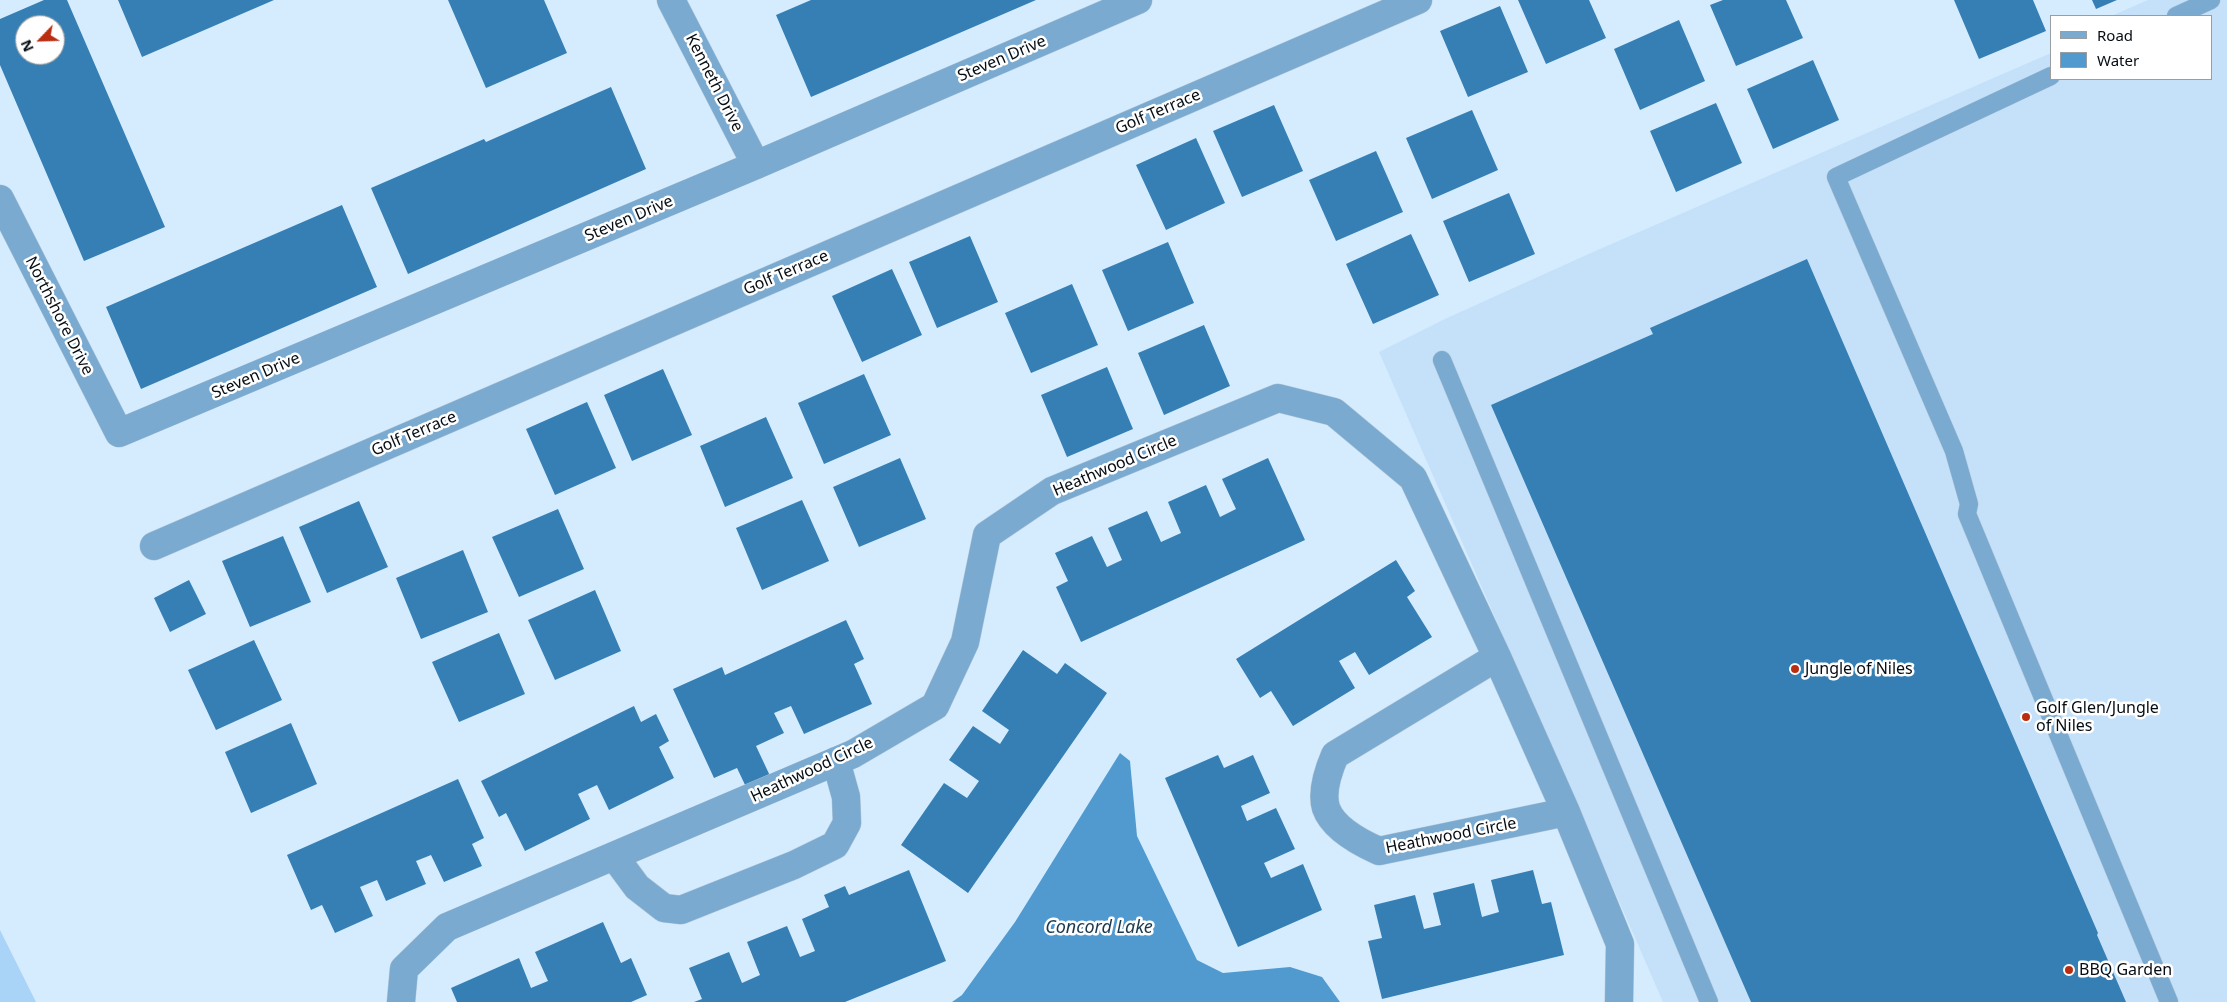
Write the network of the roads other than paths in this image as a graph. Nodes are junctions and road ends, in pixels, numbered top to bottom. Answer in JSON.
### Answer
{"nodes":[{"id":1,"x":671,"y":0,"type":"edge"},
{"id":2,"x":1138,"y":0,"type":"edge"},
{"id":3,"x":1418,"y":0,"type":"edge"},
{"id":4,"x":2211,"y":0,"type":"edge"},
{"id":5,"x":2178,"y":15,"type":"edge"},
{"id":6,"x":2050,"y":76,"type":"edge"},
{"id":7,"x":756,"y":165,"type":"junction"},
{"id":8,"x":0,"y":199,"type":"edge"},
{"id":9,"x":1442,"y":360,"type":"dead end"},
{"id":10,"x":119,"y":433,"type":"joint"},
{"id":11,"x":154,"y":546,"type":"dead end"},
{"id":12,"x":1497,"y":657,"type":"junction"},
{"id":13,"x":836,"y":761,"type":"junction"},
{"id":14,"x":1566,"y":812,"type":"junction"},
{"id":15,"x":614,"y":856,"type":"junction"},
{"id":16,"x":401,"y":1002,"type":"edge"},
{"id":17,"x":1619,"y":1002,"type":"edge"},
{"id":18,"x":1709,"y":1002,"type":"edge"},
{"id":19,"x":2169,"y":1002,"type":"edge"}],
"edges":[{"from":1,"to":7,"type":"street","name":"Kenneth Drive"},
{"from":2,"to":7,"type":"street","name":"Steven Drive"},
{"from":3,"to":11,"type":"street","name":"Golf Terrace"},
{"from":4,"to":5,"type":"lane"},
{"from":6,"to":19,"type":"lane"},
{"from":7,"to":10,"type":"street","name":"Steven Drive"},
{"from":8,"to":10,"type":"street","name":"Northshore Drive"},
{"from":9,"to":18,"type":"lane"},
{"from":12,"to":13,"type":"street","name":"Heathwood Circle"},
{"from":12,"to":14,"type":"street","name":"Heathwood Circle"},
{"from":12,"to":14,"type":"street","name":"Heathwood Circle"},
{"from":13,"to":15,"type":"street","name":"Heathwood Circle"},
{"from":13,"to":15,"type":"street"},
{"from":14,"to":17,"type":"street","name":"Heathwood Circle"},
{"from":15,"to":16,"type":"street","name":"Heathwood Circle"}]}
